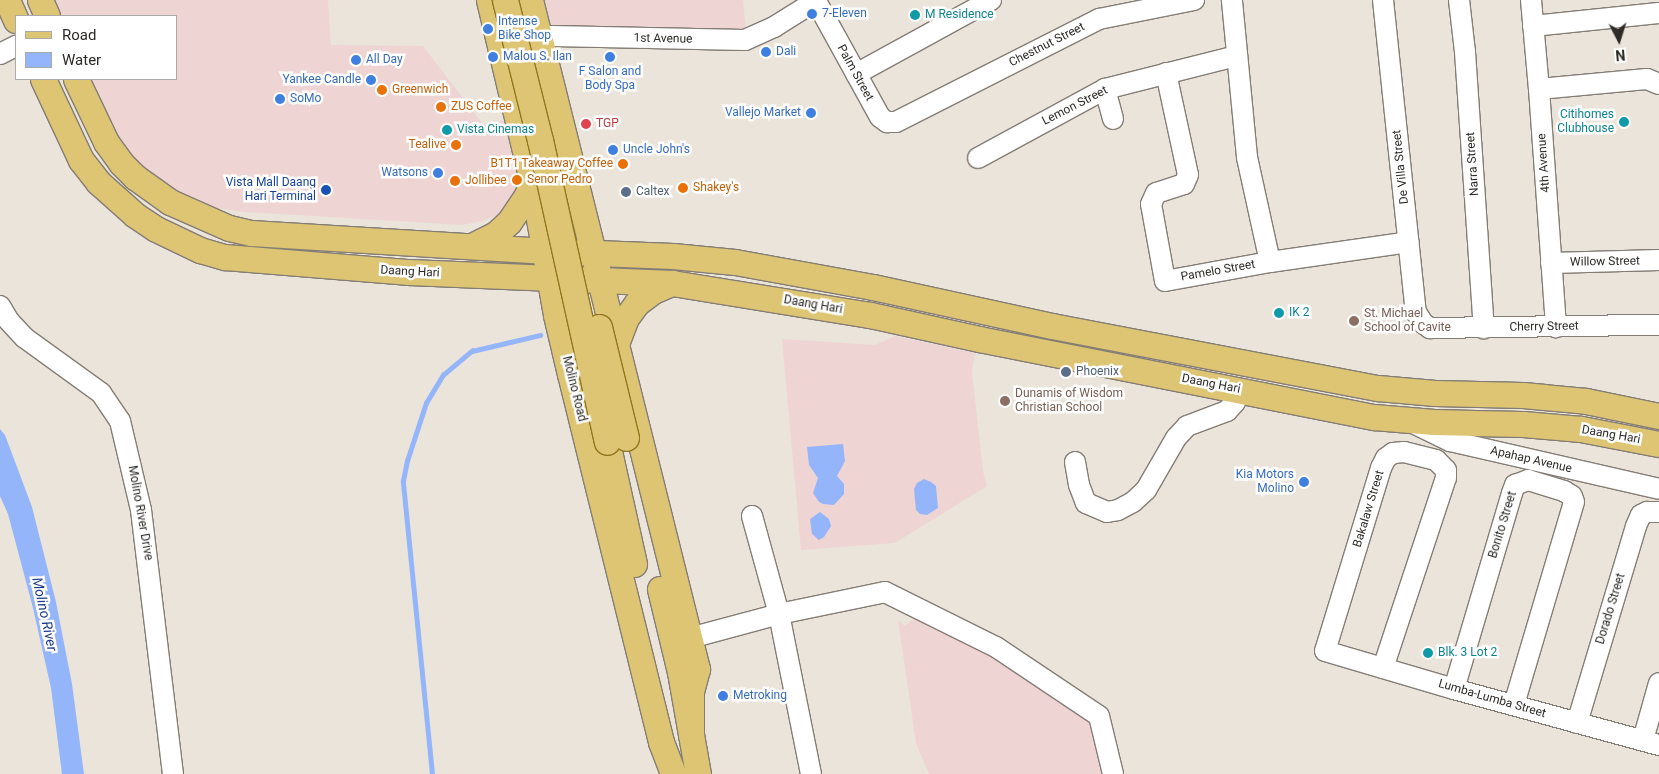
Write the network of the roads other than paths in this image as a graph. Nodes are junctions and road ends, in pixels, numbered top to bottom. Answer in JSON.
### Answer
{"nodes":[{"id":1,"x":7,"y":0,"type":"edge"},
{"id":2,"x":40,"y":0,"type":"edge"},
{"id":3,"x":489,"y":0,"type":"edge"},
{"id":4,"x":505,"y":0,"type":"edge"},
{"id":5,"x":516,"y":0,"type":"edge"},
{"id":6,"x":530,"y":0,"type":"edge"},
{"id":7,"x":991,"y":0,"type":"edge"},
{"id":8,"x":1194,"y":0,"type":"edge"},
{"id":9,"x":1232,"y":0,"type":"edge"},
{"id":10,"x":1383,"y":0,"type":"edge"},
{"id":11,"x":1459,"y":0,"type":"edge"},
{"id":12,"x":1531,"y":0,"type":"edge"},
{"id":13,"x":813,"y":1,"type":"edge"},
{"id":14,"x":1658,"y":13,"type":"edge"},
{"id":15,"x":47,"y":15,"type":"edge"},
{"id":16,"x":15,"y":18,"type":"edge"},
{"id":17,"x":1533,"y":26,"type":"junction"},
{"id":18,"x":538,"y":38,"type":"junction"},
{"id":19,"x":15,"y":46,"type":"edge"},
{"id":20,"x":500,"y":47,"type":"junction"},
{"id":21,"x":0,"y":54,"type":"edge"},
{"id":22,"x":1236,"y":56,"type":"junction"},
{"id":23,"x":856,"y":74,"type":"junction"},
{"id":24,"x":1166,"y":74,"type":"junction"},
{"id":25,"x":42,"y":80,"type":"edge"},
{"id":26,"x":76,"y":80,"type":"edge"},
{"id":27,"x":1659,"y":84,"type":"edge"},
{"id":28,"x":1105,"y":89,"type":"junction"},
{"id":29,"x":1540,"y":89,"type":"junction"},
{"id":30,"x":909,"y":116,"type":"joint"},
{"id":31,"x":1114,"y":119,"type":"dead end"},
{"id":32,"x":978,"y":158,"type":"dead end"},
{"id":33,"x":532,"y":180,"type":"junction"},
{"id":34,"x":1410,"y":242,"type":"junction"},
{"id":35,"x":472,"y":246,"type":"junction"},
{"id":36,"x":546,"y":251,"type":"junction"},
{"id":37,"x":593,"y":253,"type":"junction"},
{"id":38,"x":1659,"y":260,"type":"edge"},
{"id":39,"x":1270,"y":262,"type":"junction"},
{"id":40,"x":1551,"y":263,"type":"junction"},
{"id":41,"x":550,"y":278,"type":"junction"},
{"id":42,"x":822,"y":278,"type":"junction"},
{"id":43,"x":600,"y":281,"type":"junction"},
{"id":44,"x":672,"y":283,"type":"junction"},
{"id":45,"x":873,"y":287,"type":"junction"},
{"id":46,"x":0,"y":306,"type":"edge"},
{"id":47,"x":815,"y":306,"type":"junction"},
{"id":48,"x":870,"y":315,"type":"junction"},
{"id":49,"x":1659,"y":325,"type":"edge"},
{"id":50,"x":1052,"y":326,"type":"junction"},
{"id":51,"x":1556,"y":327,"type":"junction"},
{"id":52,"x":1430,"y":328,"type":"joint"},
{"id":53,"x":1484,"y":328,"type":"junction"},
{"id":54,"x":615,"y":340,"type":"junction"},
{"id":55,"x":1046,"y":352,"type":"junction"},
{"id":56,"x":1191,"y":352,"type":"junction"},
{"id":57,"x":1184,"y":379,"type":"junction"},
{"id":58,"x":1238,"y":389,"type":"junction"},
{"id":59,"x":1405,"y":390,"type":"junction"},
{"id":60,"x":1659,"y":416,"type":"edge"},
{"id":61,"x":1406,"y":420,"type":"junction"},
{"id":62,"x":1659,"y":444,"type":"edge"},
{"id":63,"x":1074,"y":462,"type":"dead end"},
{"id":64,"x":1659,"y":489,"type":"edge"},
{"id":65,"x":1659,"y":512,"type":"edge"},
{"id":66,"x":752,"y":516,"type":"dead end"},
{"id":67,"x":779,"y":614,"type":"junction"},
{"id":68,"x":690,"y":638,"type":"junction"},
{"id":69,"x":1325,"y":651,"type":"joint"},
{"id":70,"x":1383,"y":668,"type":"junction"},
{"id":71,"x":670,"y":675,"type":"junction"},
{"id":72,"x":1659,"y":683,"type":"edge"},
{"id":73,"x":1454,"y":689,"type":"junction"},
{"id":74,"x":1514,"y":705,"type":"junction"},
{"id":75,"x":1577,"y":723,"type":"junction"},
{"id":76,"x":691,"y":734,"type":"junction"},
{"id":77,"x":1651,"y":742,"type":"edge"},
{"id":78,"x":173,"y":774,"type":"edge"},
{"id":79,"x":673,"y":774,"type":"edge"},
{"id":80,"x":679,"y":774,"type":"edge"},
{"id":81,"x":698,"y":774,"type":"edge"},
{"id":82,"x":810,"y":774,"type":"edge"},
{"id":83,"x":1113,"y":774,"type":"edge"}],
"edges":[{"from":1,"to":16,"type":"main road"},
{"from":2,"to":15,"type":"main road"},
{"from":3,"to":20,"type":"main road","name":"Molino Road"},
{"from":4,"to":71,"type":"main road","name":"Molino Road","bridge":true},
{"from":5,"to":71,"type":"main road","name":"Molino Road","bridge":true},
{"from":6,"to":18,"type":"main road","name":"Molino Road"},
{"from":7,"to":23,"type":"street"},
{"from":8,"to":30,"type":"street","name":"Chestnut Street"},
{"from":9,"to":22,"type":"street","name":"Pamelo Street"},
{"from":10,"to":34,"type":"street","name":"De Villa Street"},
{"from":11,"to":53,"type":"street","name":"Narra Street"},
{"from":12,"to":17,"type":"street","name":"4th Avenue"},
{"from":13,"to":18,"type":"street","name":"1st Avenue"},
{"from":13,"to":23,"type":"street","name":"Palm Street"},
{"from":14,"to":17,"type":"street"},
{"from":17,"to":29,"type":"street","name":"4th Avenue"},
{"from":18,"to":20,"type":"street","name":"1st Avenue"},
{"from":18,"to":37,"type":"main road","name":"Molino Road"},
{"from":19,"to":21,"type":"street"},
{"from":20,"to":33,"type":"main road","name":"Molino Road"},
{"from":22,"to":24,"type":"street","name":"Lemon Street"},
{"from":22,"to":39,"type":"street","name":"Pamelo Street"},
{"from":23,"to":30,"type":"street","name":"Palm Street"},
{"from":24,"to":28,"type":"street","name":"Lemon Street"},
{"from":24,"to":39,"type":"street","name":"Pamelo Street"},
{"from":25,"to":41,"type":"main road","name":"Daang Hari"},
{"from":26,"to":35,"type":"main road"},
{"from":27,"to":29,"type":"street"},
{"from":28,"to":31,"type":"street"},
{"from":28,"to":32,"type":"street","name":"Lemon Street"},
{"from":29,"to":40,"type":"street","name":"4th Avenue"},
{"from":33,"to":35,"type":"main road"},
{"from":33,"to":36,"type":"main road","name":"Molino Road"},
{"from":34,"to":39,"type":"street"},
{"from":34,"to":52,"type":"street","name":"De Villa Street"},
{"from":35,"to":36,"type":"main road"},
{"from":36,"to":37,"type":"main road"},
{"from":36,"to":41,"type":"main road","name":"Molino Road"},
{"from":37,"to":42,"type":"main road"},
{"from":37,"to":43,"type":"main road","name":"Molino Road"},
{"from":38,"to":40,"type":"street","name":"Willow Street"},
{"from":40,"to":51,"type":"street","name":"4th Avenue"},
{"from":41,"to":43,"type":"main road","name":"Daang Hari"},
{"from":41,"to":79,"type":"main road","name":"Molino Road"},
{"from":42,"to":45,"type":"main road"},
{"from":42,"to":47,"type":"main road"},
{"from":43,"to":44,"type":"main road","name":"Daang Hari"},
{"from":43,"to":54,"type":"main road","name":"Molino Road"},
{"from":44,"to":47,"type":"main road","name":"Daang Hari"},
{"from":44,"to":54,"type":"main road"},
{"from":45,"to":48,"type":"main road"},
{"from":45,"to":50,"type":"main road"},
{"from":46,"to":78,"type":"street","name":"Molino River Drive"},
{"from":47,"to":48,"type":"main road","name":"Daang Hari"},
{"from":48,"to":55,"type":"main road","name":"Daang Hari"},
{"from":49,"to":51,"type":"street","name":"Cherry Street"},
{"from":50,"to":55,"type":"main road"},
{"from":50,"to":56,"type":"main road"},
{"from":51,"to":53,"type":"street","name":"Cherry Street"},
{"from":52,"to":53,"type":"street","name":"Cherry Street"},
{"from":54,"to":68,"type":"main road","name":"Molino Road"},
{"from":55,"to":57,"type":"main road","name":"Daang Hari"},
{"from":56,"to":57,"type":"main road"},
{"from":56,"to":59,"type":"main road"},
{"from":57,"to":58,"type":"main road","name":"Daang Hari"},
{"from":58,"to":61,"type":"main road","name":"Daang Hari"},
{"from":58,"to":63,"type":"street"},
{"from":59,"to":60,"type":"main road"},
{"from":59,"to":61,"type":"main road"},
{"from":61,"to":62,"type":"main road","name":"Daang Hari"},
{"from":61,"to":64,"type":"street","name":"Apahap Avenue"},
{"from":65,"to":75,"type":"street","name":"Dorado Street"},
{"from":66,"to":67,"type":"street"},
{"from":67,"to":68,"type":"street"},
{"from":67,"to":82,"type":"street"},
{"from":67,"to":83,"type":"street"},
{"from":68,"to":76,"type":"main road","name":"Molino Road"},
{"from":69,"to":70,"type":"street","name":"Lumba-Lumba Street"},
{"from":69,"to":70,"type":"street","name":"Bakalaw Street"},
{"from":70,"to":73,"type":"street","name":"Lumba-Lumba Street"},
{"from":71,"to":76,"type":"main road","name":"Molino Road"},
{"from":71,"to":80,"type":"main road","name":"Molino Road"},
{"from":72,"to":77,"type":"street"},
{"from":73,"to":74,"type":"street","name":"Lumba-Lumba Street"},
{"from":73,"to":74,"type":"street","name":"Bonito Street"},
{"from":74,"to":75,"type":"street","name":"Lumba-Lumba Street"},
{"from":75,"to":77,"type":"street","name":"Lumba-Lumba Street"},
{"from":76,"to":81,"type":"main road","name":"Molino Road"}]}
